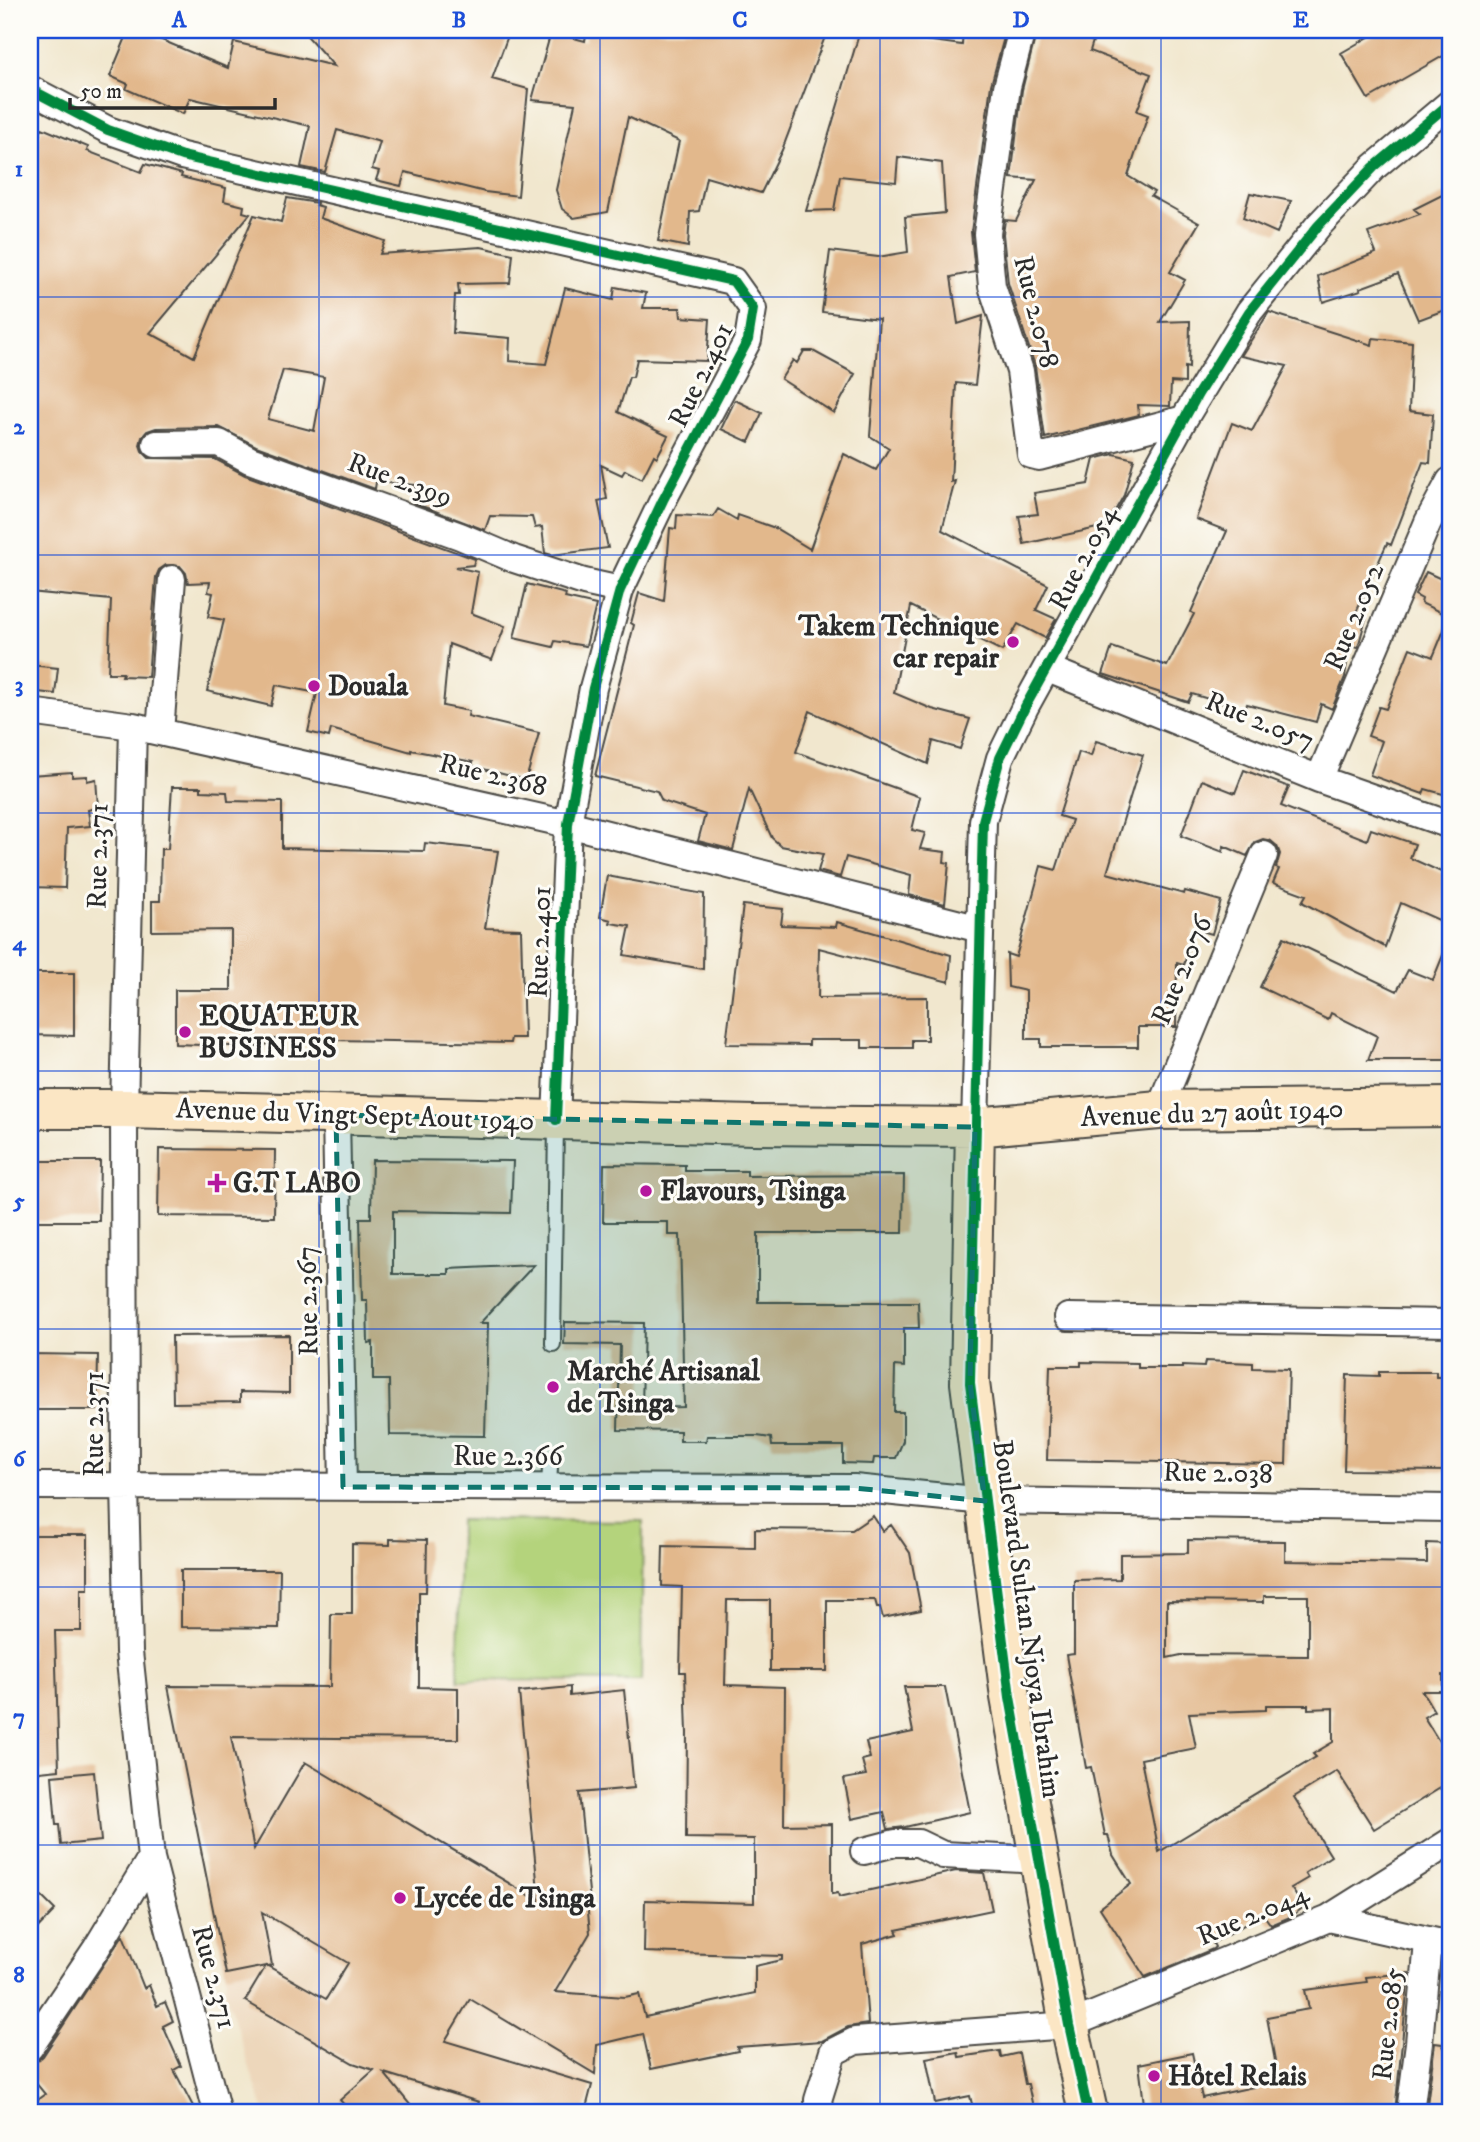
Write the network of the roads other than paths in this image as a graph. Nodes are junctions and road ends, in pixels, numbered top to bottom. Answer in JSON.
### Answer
{"nodes":[{"id":1,"x":1022,"y":30,"type":"edge"},
{"id":2,"x":30,"y":89,"type":"edge"},
{"id":3,"x":1450,"y":103,"type":"edge"},
{"id":4,"x":1184,"y":419,"type":"junction"},
{"id":5,"x":156,"y":444,"type":"dead end"},
{"id":6,"x":1450,"y":481,"type":"edge"},
{"id":7,"x":172,"y":579,"type":"dead end"},
{"id":8,"x":620,"y":590,"type":"junction"},
{"id":9,"x":1048,"y":669,"type":"junction"},
{"id":10,"x":30,"y":712,"type":"edge"},
{"id":11,"x":133,"y":726,"type":"junction"},
{"id":12,"x":160,"y":732,"type":"junction"},
{"id":13,"x":1319,"y":779,"type":"junction"},
{"id":14,"x":568,"y":824,"type":"junction"},
{"id":15,"x":1450,"y":825,"type":"edge"},
{"id":16,"x":1264,"y":855,"type":"dead end"},
{"id":17,"x":980,"y":929,"type":"junction"},
{"id":18,"x":1450,"y":1107,"type":"edge"},
{"id":19,"x":30,"y":1109,"type":"edge"},
{"id":20,"x":124,"y":1109,"type":"junction"},
{"id":21,"x":1159,"y":1110,"type":"junction"},
{"id":22,"x":335,"y":1115,"type":"junction"},
{"id":23,"x":556,"y":1120,"type":"junction"},
{"id":24,"x":975,"y":1127,"type":"junction"},
{"id":25,"x":1068,"y":1317,"type":"dead end"},
{"id":26,"x":1450,"y":1323,"type":"edge"},
{"id":27,"x":553,"y":1344,"type":"dead end"},
{"id":28,"x":30,"y":1486,"type":"edge"},
{"id":29,"x":125,"y":1486,"type":"junction"},
{"id":30,"x":343,"y":1487,"type":"junction"},
{"id":31,"x":985,"y":1501,"type":"junction"},
{"id":32,"x":1450,"y":1508,"type":"edge"},
{"id":33,"x":1450,"y":1842,"type":"edge"},
{"id":34,"x":864,"y":1851,"type":"dead end"},
{"id":35,"x":150,"y":1857,"type":"junction"},
{"id":36,"x":1040,"y":1860,"type":"junction"},
{"id":37,"x":1329,"y":1918,"type":"junction"},
{"id":38,"x":1439,"y":1943,"type":"edge"},
{"id":39,"x":1069,"y":2025,"type":"junction"},
{"id":40,"x":30,"y":2047,"type":"edge"},
{"id":41,"x":217,"y":2112,"type":"edge"},
{"id":42,"x":820,"y":2112,"type":"edge"},
{"id":43,"x":1088,"y":2112,"type":"edge"},
{"id":44,"x":1410,"y":2112,"type":"edge"}],
"edges":[{"from":1,"to":4,"type":"street","name":"Rue 2.078"},
{"from":2,"to":8,"type":"street","name":"Rue 2.401"},
{"from":3,"to":4,"type":"street","name":"Rue 2.054"},
{"from":4,"to":9,"type":"street","name":"Rue 2.054"},
{"from":5,"to":8,"type":"street","name":"Rue 2.399"},
{"from":6,"to":13,"type":"street","name":"Rue 2.052"},
{"from":7,"to":12,"type":"street"},
{"from":8,"to":14,"type":"street","name":"Rue 2.401"},
{"from":9,"to":13,"type":"street","name":"Rue 2.057"},
{"from":9,"to":17,"type":"street","name":"Rue 2.054"},
{"from":10,"to":11,"type":"street","name":"Rue 2.368"},
{"from":11,"to":12,"type":"street","name":"Rue 2.368"},
{"from":11,"to":20,"type":"street","name":"Rue 2.371"},
{"from":12,"to":14,"type":"street","name":"Rue 2.368"},
{"from":13,"to":15,"type":"street","name":"Rue 2.057"},
{"from":14,"to":17,"type":"street","name":"Rue 2.368"},
{"from":14,"to":23,"type":"street","name":"Rue 2.401"},
{"from":16,"to":21,"type":"street","name":"Rue 2.076"},
{"from":17,"to":24,"type":"street","name":"Rue 2.054"},
{"from":18,"to":21,"type":"main road","name":"Avenue du 27 août 1940"},
{"from":19,"to":20,"type":"main road","name":"Avenue du Vingt Sept Aout 1940"},
{"from":20,"to":22,"type":"main road","name":"Avenue du Vingt Sept Aout 1940"},
{"from":20,"to":29,"type":"street","name":"Rue 2.371"},
{"from":21,"to":24,"type":"main road","name":"Avenue du 27 août 1940"},
{"from":22,"to":23,"type":"main road","name":"Avenue du Vingt Sept Aout 1940"},
{"from":22,"to":30,"type":"street","name":"Rue 2.367"},
{"from":23,"to":24,"type":"main road","name":"Avenue du Vingt Sept Aout 1940"},
{"from":23,"to":27,"type":"lane"},
{"from":24,"to":31,"type":"main road","name":"Boulevard Sultan Njoya Ibrahim"},
{"from":25,"to":26,"type":"street"},
{"from":28,"to":29,"type":"street","name":"Rue 2.366"},
{"from":29,"to":30,"type":"street","name":"Rue 2.366"},
{"from":29,"to":35,"type":"street","name":"Rue 2.371"},
{"from":30,"to":31,"type":"street","name":"Rue 2.366"},
{"from":31,"to":32,"type":"street","name":"Rue 2.038"},
{"from":31,"to":36,"type":"main road","name":"Boulevard Sultan Njoya Ibrahim"},
{"from":33,"to":37,"type":"street","name":"Rue 2.044"},
{"from":34,"to":36,"type":"street"},
{"from":35,"to":40,"type":"street"},
{"from":35,"to":41,"type":"street","name":"Rue 2.371"},
{"from":36,"to":39,"type":"main road","name":"Boulevard Sultan Njoya Ibrahim"},
{"from":37,"to":38,"type":"street"},
{"from":37,"to":39,"type":"street","name":"Rue 2.044"},
{"from":38,"to":44,"type":"street","name":"Rue 2.085"},
{"from":39,"to":42,"type":"street","name":"Rue 2.044"},
{"from":39,"to":43,"type":"main road","name":"Boulevard Sultan Njoya Ibrahim"}]}
